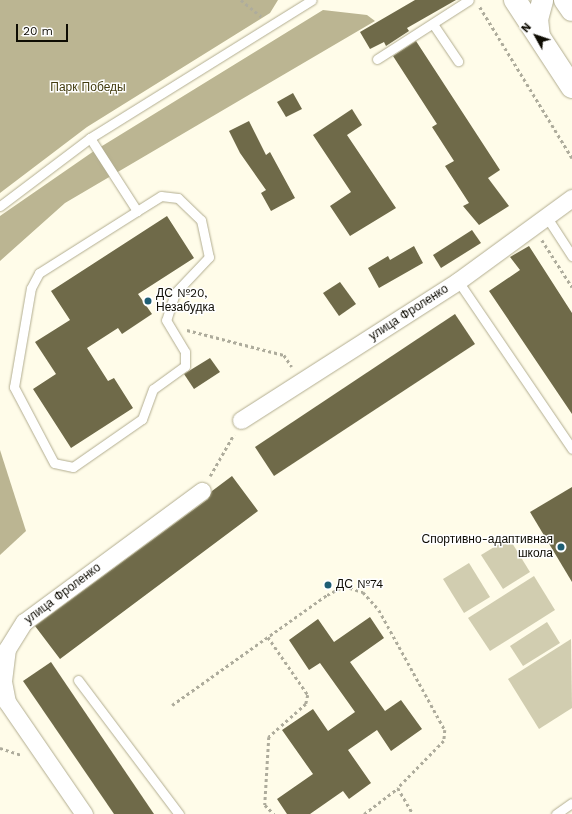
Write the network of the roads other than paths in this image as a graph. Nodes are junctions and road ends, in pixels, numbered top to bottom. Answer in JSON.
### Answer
{"nodes":[{"id":1,"x":312,"y":0,"type":"edge"},
{"id":2,"x":469,"y":0,"type":"edge"},
{"id":3,"x":515,"y":0,"type":"edge"},
{"id":4,"x":566,"y":0,"type":"edge"},
{"id":5,"x":539,"y":1,"type":"edge"},
{"id":6,"x":295,"y":4,"type":"edge"},
{"id":7,"x":572,"y":10,"type":"edge"},
{"id":8,"x":433,"y":24,"type":"junction"},
{"id":9,"x":539,"y":37,"type":"junction"},
{"id":10,"x":377,"y":59,"type":"dead end"},
{"id":11,"x":458,"y":61,"type":"dead end"},
{"id":12,"x":572,"y":87,"type":"edge"},
{"id":13,"x":90,"y":138,"type":"junction"},
{"id":14,"x":572,"y":198,"type":"edge"},
{"id":15,"x":0,"y":206,"type":"edge"},
{"id":16,"x":137,"y":211,"type":"junction"},
{"id":17,"x":539,"y":221,"type":"junction"},
{"id":18,"x":572,"y":256,"type":"edge"},
{"id":19,"x":458,"y":281,"type":"junction"},
{"id":20,"x":241,"y":420,"type":"road end"},
{"id":21,"x":572,"y":449,"type":"edge"},
{"id":22,"x":202,"y":491,"type":"road end"},
{"id":23,"x":78,"y":680,"type":"dead end"},
{"id":24,"x":572,"y":803,"type":"edge"},
{"id":25,"x":84,"y":814,"type":"edge"},
{"id":26,"x":178,"y":814,"type":"edge"},
{"id":27,"x":556,"y":814,"type":"edge"}],
"edges":[{"from":1,"to":6,"type":"lane"},
{"from":2,"to":8,"type":"lane"},
{"from":3,"to":9,"type":"main road"},
{"from":4,"to":5,"type":"street"},
{"from":4,"to":7,"type":"main road"},
{"from":5,"to":9,"type":"street"},
{"from":6,"to":13,"type":"lane"},
{"from":8,"to":10,"type":"lane"},
{"from":8,"to":11,"type":"lane"},
{"from":9,"to":12,"type":"main road"},
{"from":13,"to":15,"type":"lane"},
{"from":13,"to":16,"type":"lane"},
{"from":14,"to":17,"type":"street","name":"улица Фроленко"},
{"from":16,"to":16,"type":"lane"},
{"from":17,"to":18,"type":"lane"},
{"from":17,"to":19,"type":"street","name":"улица Фроленко"},
{"from":19,"to":20,"type":"street","name":"улица Фроленко"},
{"from":19,"to":21,"type":"lane"},
{"from":22,"to":25,"type":"street","name":"улица Фроленко"},
{"from":23,"to":26,"type":"lane"},
{"from":24,"to":27,"type":"lane"}]}
